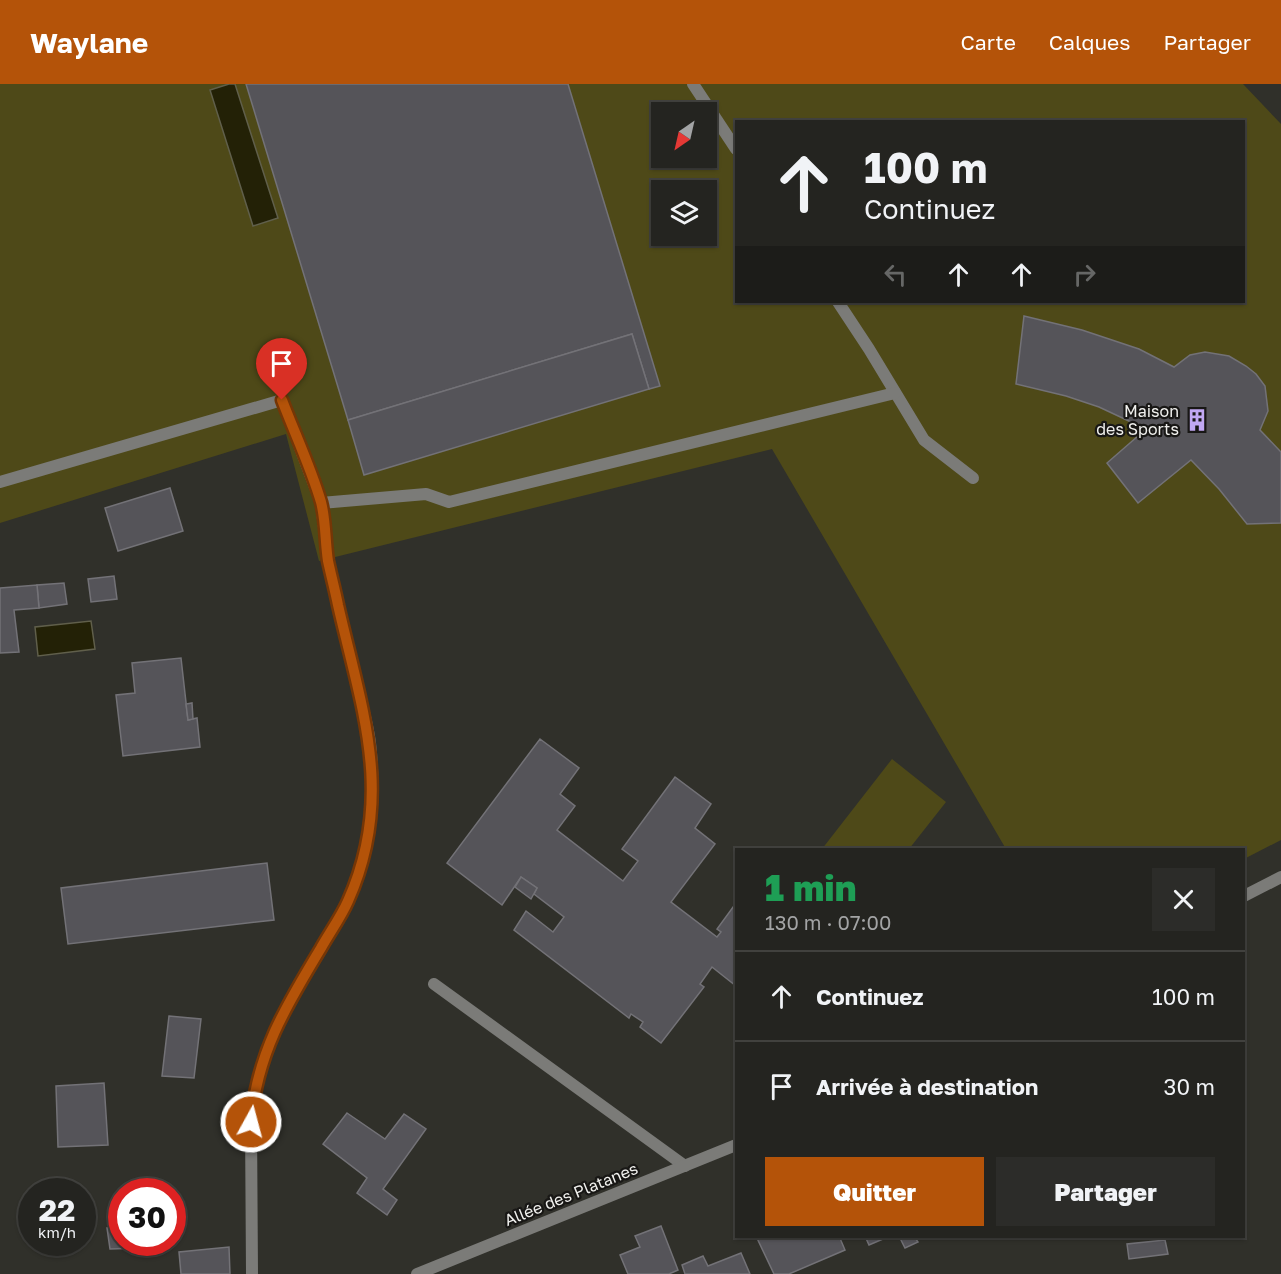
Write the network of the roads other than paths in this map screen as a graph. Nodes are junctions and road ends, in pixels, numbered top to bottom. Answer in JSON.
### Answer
{"nodes":[{"id":1,"x":693,"y":84,"type":"edge"},
{"id":2,"x":735,"y":147,"type":"edge"},
{"id":3,"x":839,"y":303,"type":"edge"},
{"id":4,"x":895,"y":393,"type":"junction"},
{"id":5,"x":973,"y":478,"type":"dead end"},
{"id":6,"x":0,"y":482,"type":"edge"},
{"id":7,"x":321,"y":503,"type":"junction"},
{"id":8,"x":1281,"y":876,"type":"edge"},
{"id":9,"x":1245,"y":895,"type":"edge"},
{"id":10,"x":434,"y":984,"type":"dead end"},
{"id":11,"x":735,"y":1145,"type":"edge"},
{"id":12,"x":685,"y":1166,"type":"junction"},
{"id":13,"x":252,"y":1274,"type":"edge"},
{"id":14,"x":417,"y":1274,"type":"edge"}],
"edges":[{"from":1,"to":2,"type":"street"},
{"from":3,"to":4,"type":"street"},
{"from":4,"to":5,"type":"street"},
{"from":4,"to":7,"type":"street"},
{"from":6,"to":7,"type":"street"},
{"from":7,"to":13,"type":"street"},
{"from":8,"to":9,"type":"street"},
{"from":10,"to":12,"type":"street"},
{"from":11,"to":12,"type":"street","name":"Allée des Platanes"},
{"from":12,"to":14,"type":"street","name":"Allée des Platanes"}]}
